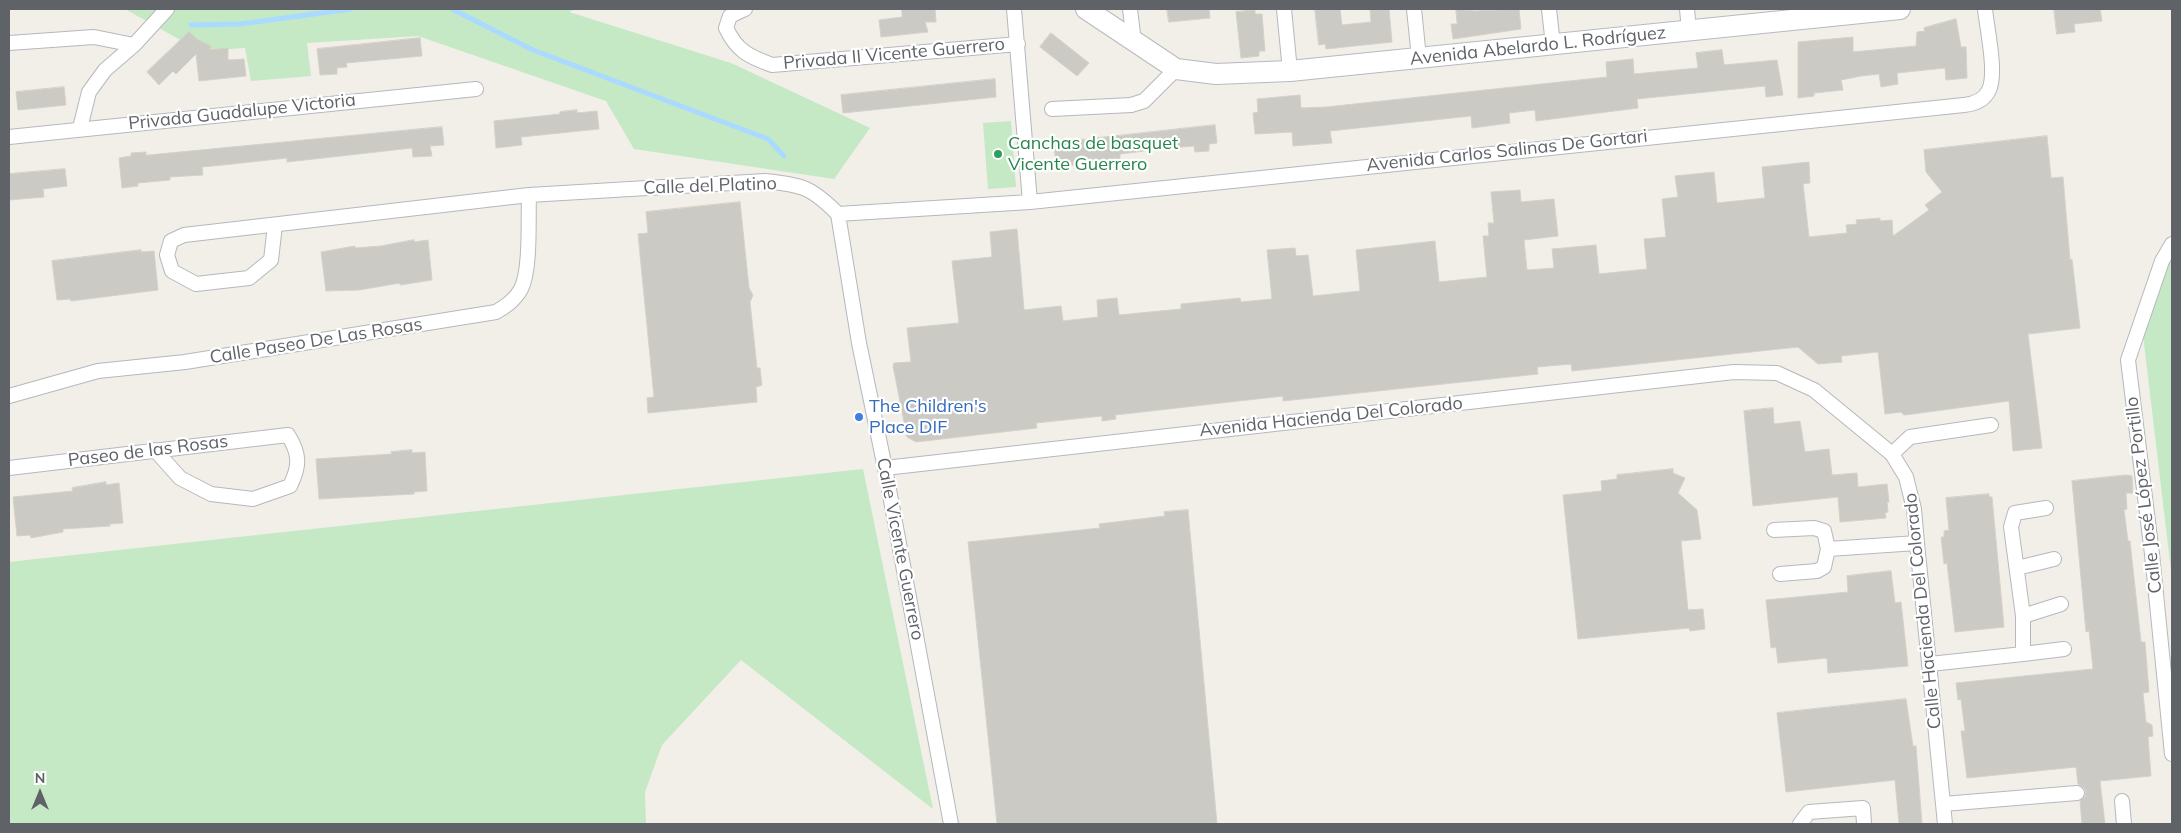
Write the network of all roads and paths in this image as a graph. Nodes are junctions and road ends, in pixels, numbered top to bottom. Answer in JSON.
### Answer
{"nodes":[{"id":1,"x":167,"y":9,"type":"edge"},
{"id":2,"x":745,"y":9,"type":"edge"},
{"id":3,"x":1014,"y":9,"type":"edge"},
{"id":4,"x":1086,"y":9,"type":"edge"},
{"id":5,"x":1130,"y":9,"type":"edge"},
{"id":6,"x":1284,"y":9,"type":"edge"},
{"id":7,"x":1414,"y":9,"type":"edge"},
{"id":8,"x":1549,"y":9,"type":"edge"},
{"id":9,"x":1687,"y":9,"type":"edge"},
{"id":10,"x":1900,"y":9,"type":"edge"},
{"id":11,"x":1985,"y":9,"type":"edge"},
{"id":12,"x":1823,"y":13,"type":"edge"},
{"id":13,"x":1689,"y":31,"type":"junction"},
{"id":14,"x":1134,"y":42,"type":"junction"},
{"id":15,"x":9,"y":43,"type":"edge"},
{"id":16,"x":1018,"y":44,"type":"junction"},
{"id":17,"x":134,"y":45,"type":"junction"},
{"id":18,"x":1553,"y":45,"type":"junction"},
{"id":19,"x":1419,"y":58,"type":"junction"},
{"id":20,"x":1176,"y":69,"type":"junction"},
{"id":21,"x":1290,"y":71,"type":"junction"},
{"id":22,"x":476,"y":90,"type":"dead end"},
{"id":23,"x":1052,"y":109,"type":"dead end"},
{"id":24,"x":80,"y":128,"type":"junction"},
{"id":25,"x":9,"y":137,"type":"edge"},
{"id":26,"x":529,"y":195,"type":"junction"},
{"id":27,"x":1030,"y":202,"type":"junction"},
{"id":28,"x":838,"y":214,"type":"junction"},
{"id":29,"x":275,"y":225,"type":"junction"},
{"id":30,"x":2172,"y":244,"type":"edge"},
{"id":31,"x":1777,"y":373,"type":"joint"},
{"id":32,"x":9,"y":396,"type":"edge"},
{"id":33,"x":1991,"y":425,"type":"dead end"},
{"id":34,"x":154,"y":450,"type":"junction"},
{"id":35,"x":1892,"y":454,"type":"junction"},
{"id":36,"x":9,"y":468,"type":"edge"},
{"id":37,"x":885,"y":468,"type":"junction"},
{"id":38,"x":2046,"y":508,"type":"dead end"},
{"id":39,"x":1774,"y":530,"type":"dead end"},
{"id":40,"x":1918,"y":543,"type":"junction"},
{"id":41,"x":1828,"y":549,"type":"junction"},
{"id":42,"x":2054,"y":559,"type":"dead end"},
{"id":43,"x":2016,"y":568,"type":"junction"},
{"id":44,"x":1780,"y":574,"type":"dead end"},
{"id":45,"x":2061,"y":604,"type":"dead end"},
{"id":46,"x":2023,"y":616,"type":"junction"},
{"id":47,"x":2064,"y":649,"type":"dead end"},
{"id":48,"x":2023,"y":654,"type":"junction"},
{"id":49,"x":1930,"y":664,"type":"junction"},
{"id":50,"x":2172,"y":754,"type":"edge"},
{"id":51,"x":2077,"y":793,"type":"dead end"},
{"id":52,"x":2122,"y":801,"type":"dead end"},
{"id":53,"x":1943,"y":804,"type":"junction"},
{"id":54,"x":951,"y":824,"type":"edge"},
{"id":55,"x":1800,"y":824,"type":"edge"},
{"id":56,"x":1864,"y":824,"type":"edge"},
{"id":57,"x":1945,"y":824,"type":"edge"},
{"id":58,"x":2124,"y":824,"type":"edge"}],
"edges":[{"from":1,"to":17,"type":"street"},
{"from":2,"to":16,"type":"street","name":"Privada II Vicente Guerrero"},
{"from":3,"to":16,"type":"street"},
{"from":4,"to":14,"type":"street","name":"Avenida Abelardo L. Rodríguez"},
{"from":5,"to":14,"type":"street"},
{"from":6,"to":21,"type":"street"},
{"from":7,"to":19,"type":"street"},
{"from":8,"to":18,"type":"street"},
{"from":9,"to":13,"type":"street"},
{"from":10,"to":12,"type":"street","name":"Avenida Abelardo L. Rodríguez"},
{"from":11,"to":27,"type":"street","name":"Avenida Carlos Salinas De Gortari"},
{"from":12,"to":13,"type":"street","name":"Avenida Abelardo L. Rodríguez"},
{"from":13,"to":18,"type":"street","name":"Avenida Abelardo L. Rodríguez"},
{"from":14,"to":20,"type":"street","name":"Avenida Abelardo L. Rodríguez"},
{"from":15,"to":17,"type":"street"},
{"from":16,"to":27,"type":"street"},
{"from":17,"to":24,"type":"street"},
{"from":18,"to":19,"type":"street","name":"Avenida Abelardo L. Rodríguez"},
{"from":19,"to":21,"type":"street","name":"Avenida Abelardo L. Rodríguez"},
{"from":20,"to":21,"type":"street","name":"Avenida Abelardo L. Rodríguez"},
{"from":20,"to":23,"type":"street"},
{"from":22,"to":24,"type":"street","name":"Privada Guadalupe Victoria"},
{"from":24,"to":25,"type":"street","name":"Privada Guadalupe Victoria"},
{"from":26,"to":28,"type":"street","name":"Calle del Platino"},
{"from":26,"to":29,"type":"street","name":"Calle del Platino"},
{"from":26,"to":32,"type":"street","name":"Calle Paseo De Las Rosas"},
{"from":27,"to":28,"type":"street"},
{"from":28,"to":37,"type":"street","name":"Calle Vicente Guerrero"},
{"from":29,"to":29,"type":"street","name":"Calle del Platino"},
{"from":30,"to":50,"type":"street","name":"Calle José López Portillo"},
{"from":31,"to":35,"type":"street","name":"Calle Hacienda Del Colorado"},
{"from":31,"to":37,"type":"street","name":"Avenida Hacienda Del Colorado"},
{"from":33,"to":35,"type":"street"},
{"from":34,"to":34,"type":"street","name":"Paseo de las Rosas"},
{"from":34,"to":36,"type":"street","name":"Paseo de las Rosas"},
{"from":35,"to":40,"type":"street","name":"Calle Hacienda Del Colorado"},
{"from":37,"to":54,"type":"street","name":"Calle Vicente Guerrero"},
{"from":38,"to":43,"type":"street"},
{"from":39,"to":41,"type":"street"},
{"from":40,"to":41,"type":"street"},
{"from":40,"to":49,"type":"street","name":"Calle Hacienda Del Colorado"},
{"from":41,"to":44,"type":"street"},
{"from":42,"to":43,"type":"street"},
{"from":43,"to":46,"type":"street"},
{"from":45,"to":46,"type":"street"},
{"from":46,"to":48,"type":"street"},
{"from":47,"to":48,"type":"street"},
{"from":48,"to":49,"type":"street"},
{"from":49,"to":53,"type":"street","name":"Calle Hacienda Del Colorado"},
{"from":51,"to":53,"type":"street"},
{"from":52,"to":58,"type":"street"},
{"from":53,"to":57,"type":"street","name":"Calle Hacienda Del Colorado"},
{"from":55,"to":56,"type":"street"}]}
